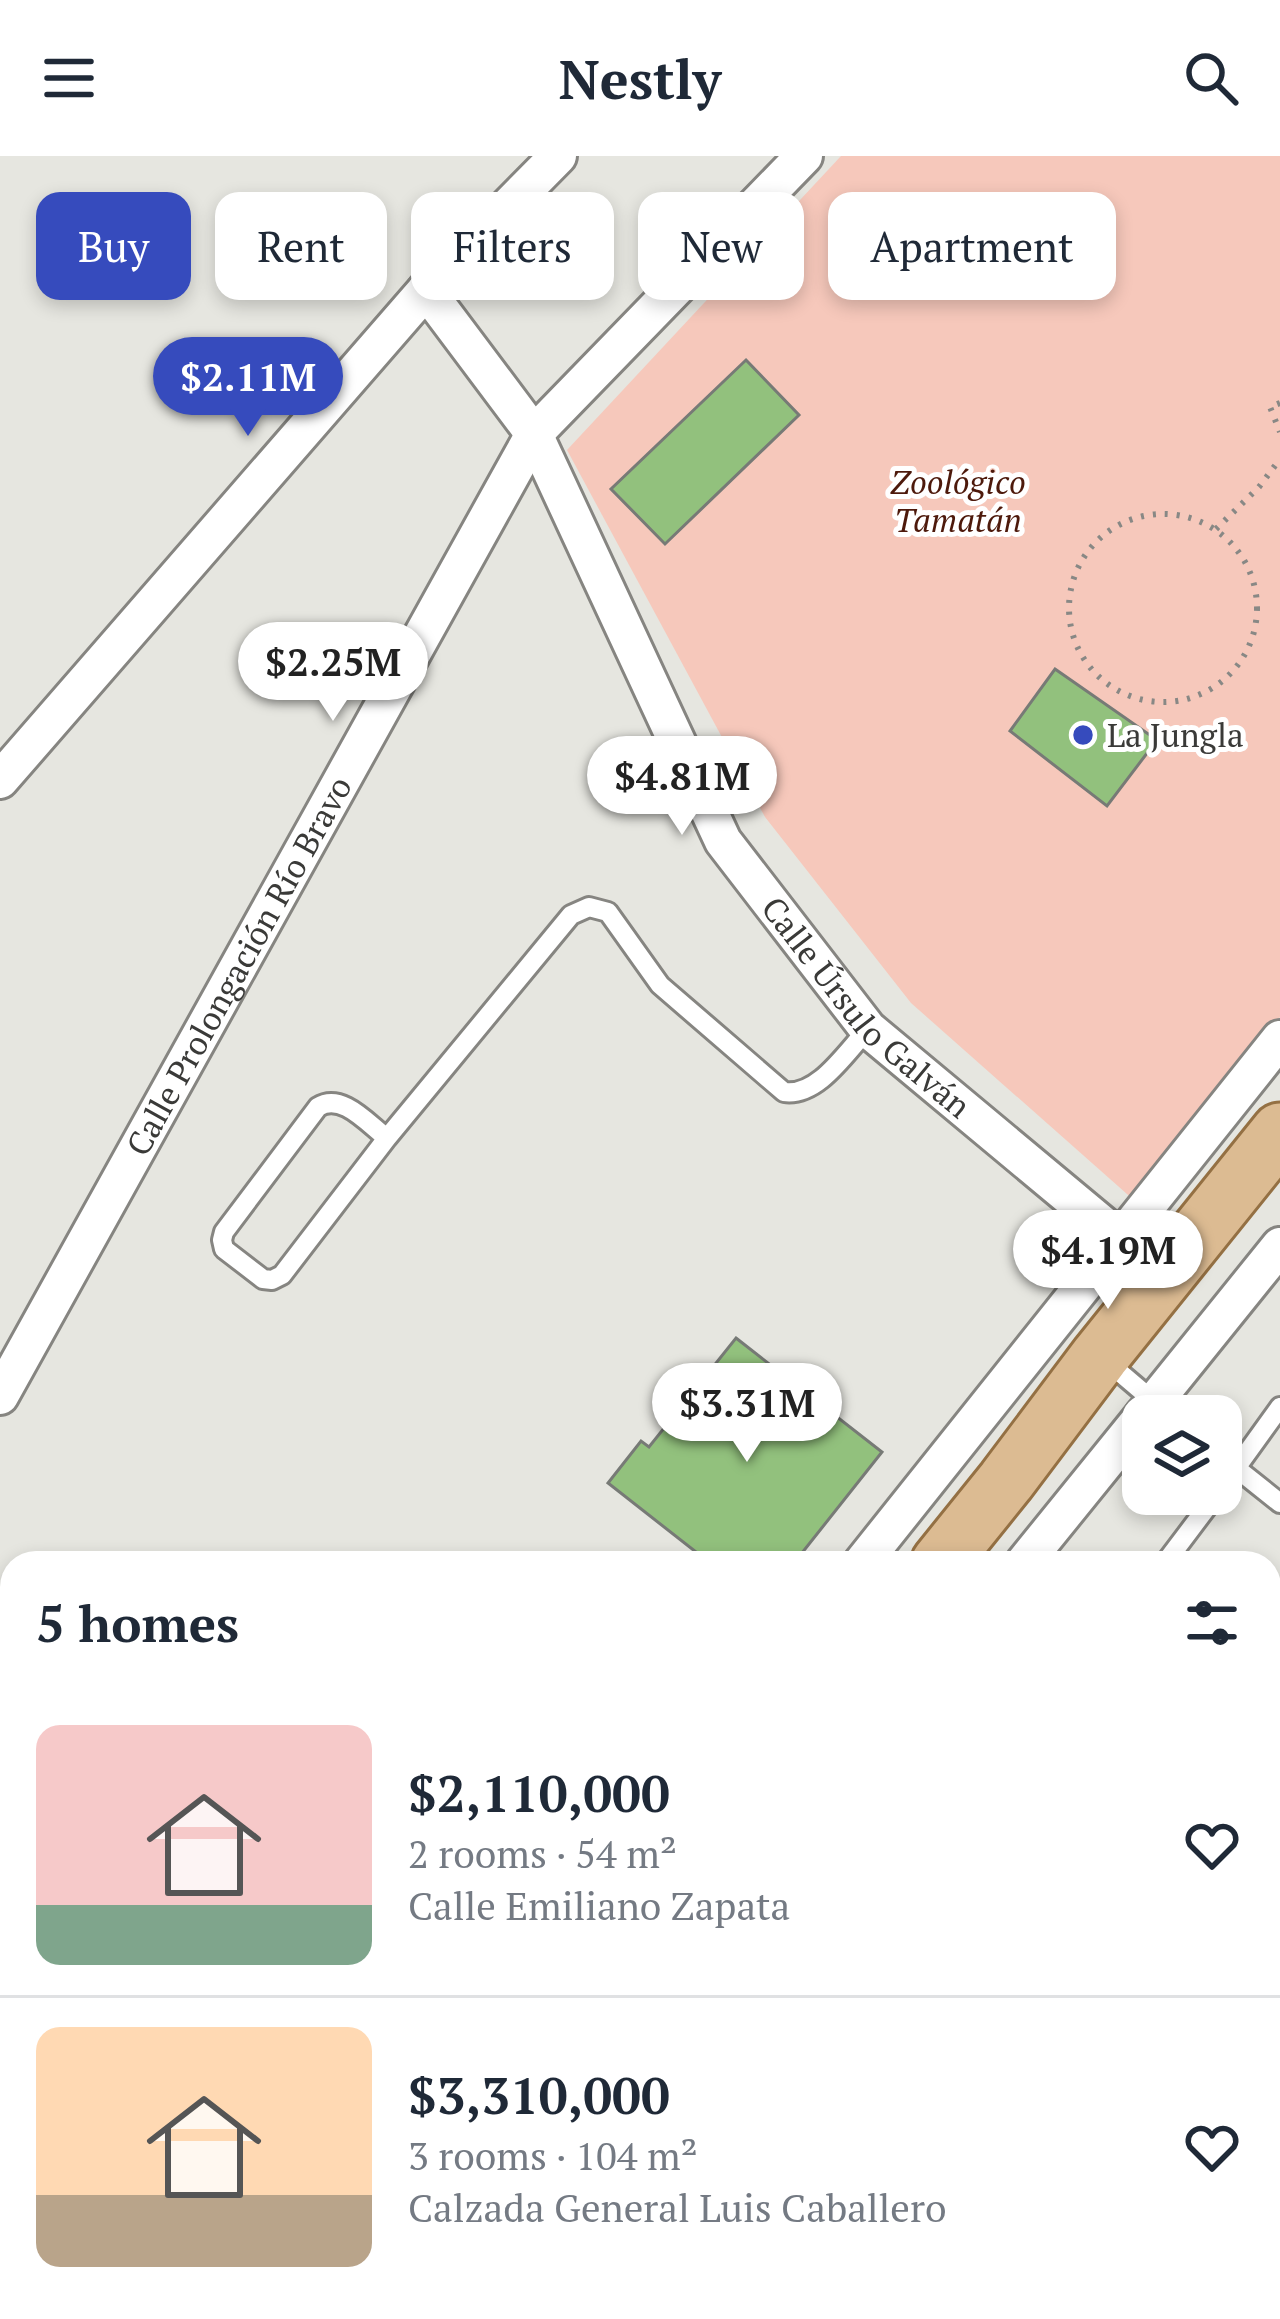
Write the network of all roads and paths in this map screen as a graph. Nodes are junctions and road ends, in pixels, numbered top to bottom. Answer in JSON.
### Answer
{"nodes":[{"id":1,"x":558,"y":156,"type":"edge"},
{"id":2,"x":804,"y":156,"type":"edge"},
{"id":3,"x":523,"y":192,"type":"edge"},
{"id":4,"x":417,"y":300,"type":"edge"},
{"id":5,"x":434,"y":300,"type":"edge"},
{"id":6,"x":1280,"y":403,"type":"edge"},
{"id":7,"x":1280,"y":432,"type":"edge"},
{"id":8,"x":534,"y":434,"type":"junction"},
{"id":9,"x":1280,"y":459,"type":"edge"},
{"id":10,"x":1216,"y":529,"type":"junction"},
{"id":11,"x":0,"y":780,"type":"edge"},
{"id":12,"x":868,"y":1029,"type":"junction"},
{"id":13,"x":1278,"y":1046,"type":"edge"},
{"id":14,"x":1280,"y":1132,"type":"edge"},
{"id":15,"x":387,"y":1138,"type":"junction"},
{"id":16,"x":1120,"y":1239,"type":"junction"},
{"id":17,"x":1280,"y":1246,"type":"edge"},
{"id":18,"x":1100,"y":1356,"type":"junction"},
{"id":19,"x":1136,"y":1395,"type":"edge"},
{"id":20,"x":1167,"y":1395,"type":"edge"},
{"id":21,"x":0,"y":1396,"type":"edge"},
{"id":22,"x":1280,"y":1407,"type":"edge"},
{"id":23,"x":1242,"y":1448,"type":"edge"},
{"id":24,"x":1122,"y":1449,"type":"edge"},
{"id":25,"x":1242,"y":1472,"type":"edge"},
{"id":26,"x":1280,"y":1502,"type":"edge"},
{"id":27,"x":1201,"y":1515,"type":"edge"},
{"id":28,"x":872,"y":1551,"type":"edge"},
{"id":29,"x":950,"y":1551,"type":"edge"},
{"id":30,"x":1034,"y":1551,"type":"edge"},
{"id":31,"x":1175,"y":1551,"type":"edge"}],
"edges":[{"from":1,"to":3,"type":"street"},
{"from":2,"to":8,"type":"street","name":"Calle Prolongación Río Bravo"},
{"from":4,"to":11,"type":"street"},
{"from":5,"to":8,"type":"street","name":"Calle Úrsulo Galván"},
{"from":6,"to":7,"type":"path"},
{"from":8,"to":12,"type":"street","name":"Calle Úrsulo Galván"},
{"from":8,"to":21,"type":"street","name":"Calle Prolongación Río Bravo"},
{"from":9,"to":10,"type":"path"},
{"from":10,"to":10,"type":"path"},
{"from":12,"to":15,"type":"lane"},
{"from":12,"to":16,"type":"street","name":"Calle Úrsulo Galván"},
{"from":13,"to":16,"type":"street"},
{"from":14,"to":18,"type":"main road"},
{"from":15,"to":15,"type":"lane"},
{"from":16,"to":28,"type":"street"},
{"from":17,"to":20,"type":"street"},
{"from":18,"to":19,"type":"lane"},
{"from":18,"to":29,"type":"main road"},
{"from":22,"to":23,"type":"lane"},
{"from":24,"to":30,"type":"street"},
{"from":25,"to":26,"type":"lane"},
{"from":27,"to":31,"type":"lane"}]}
